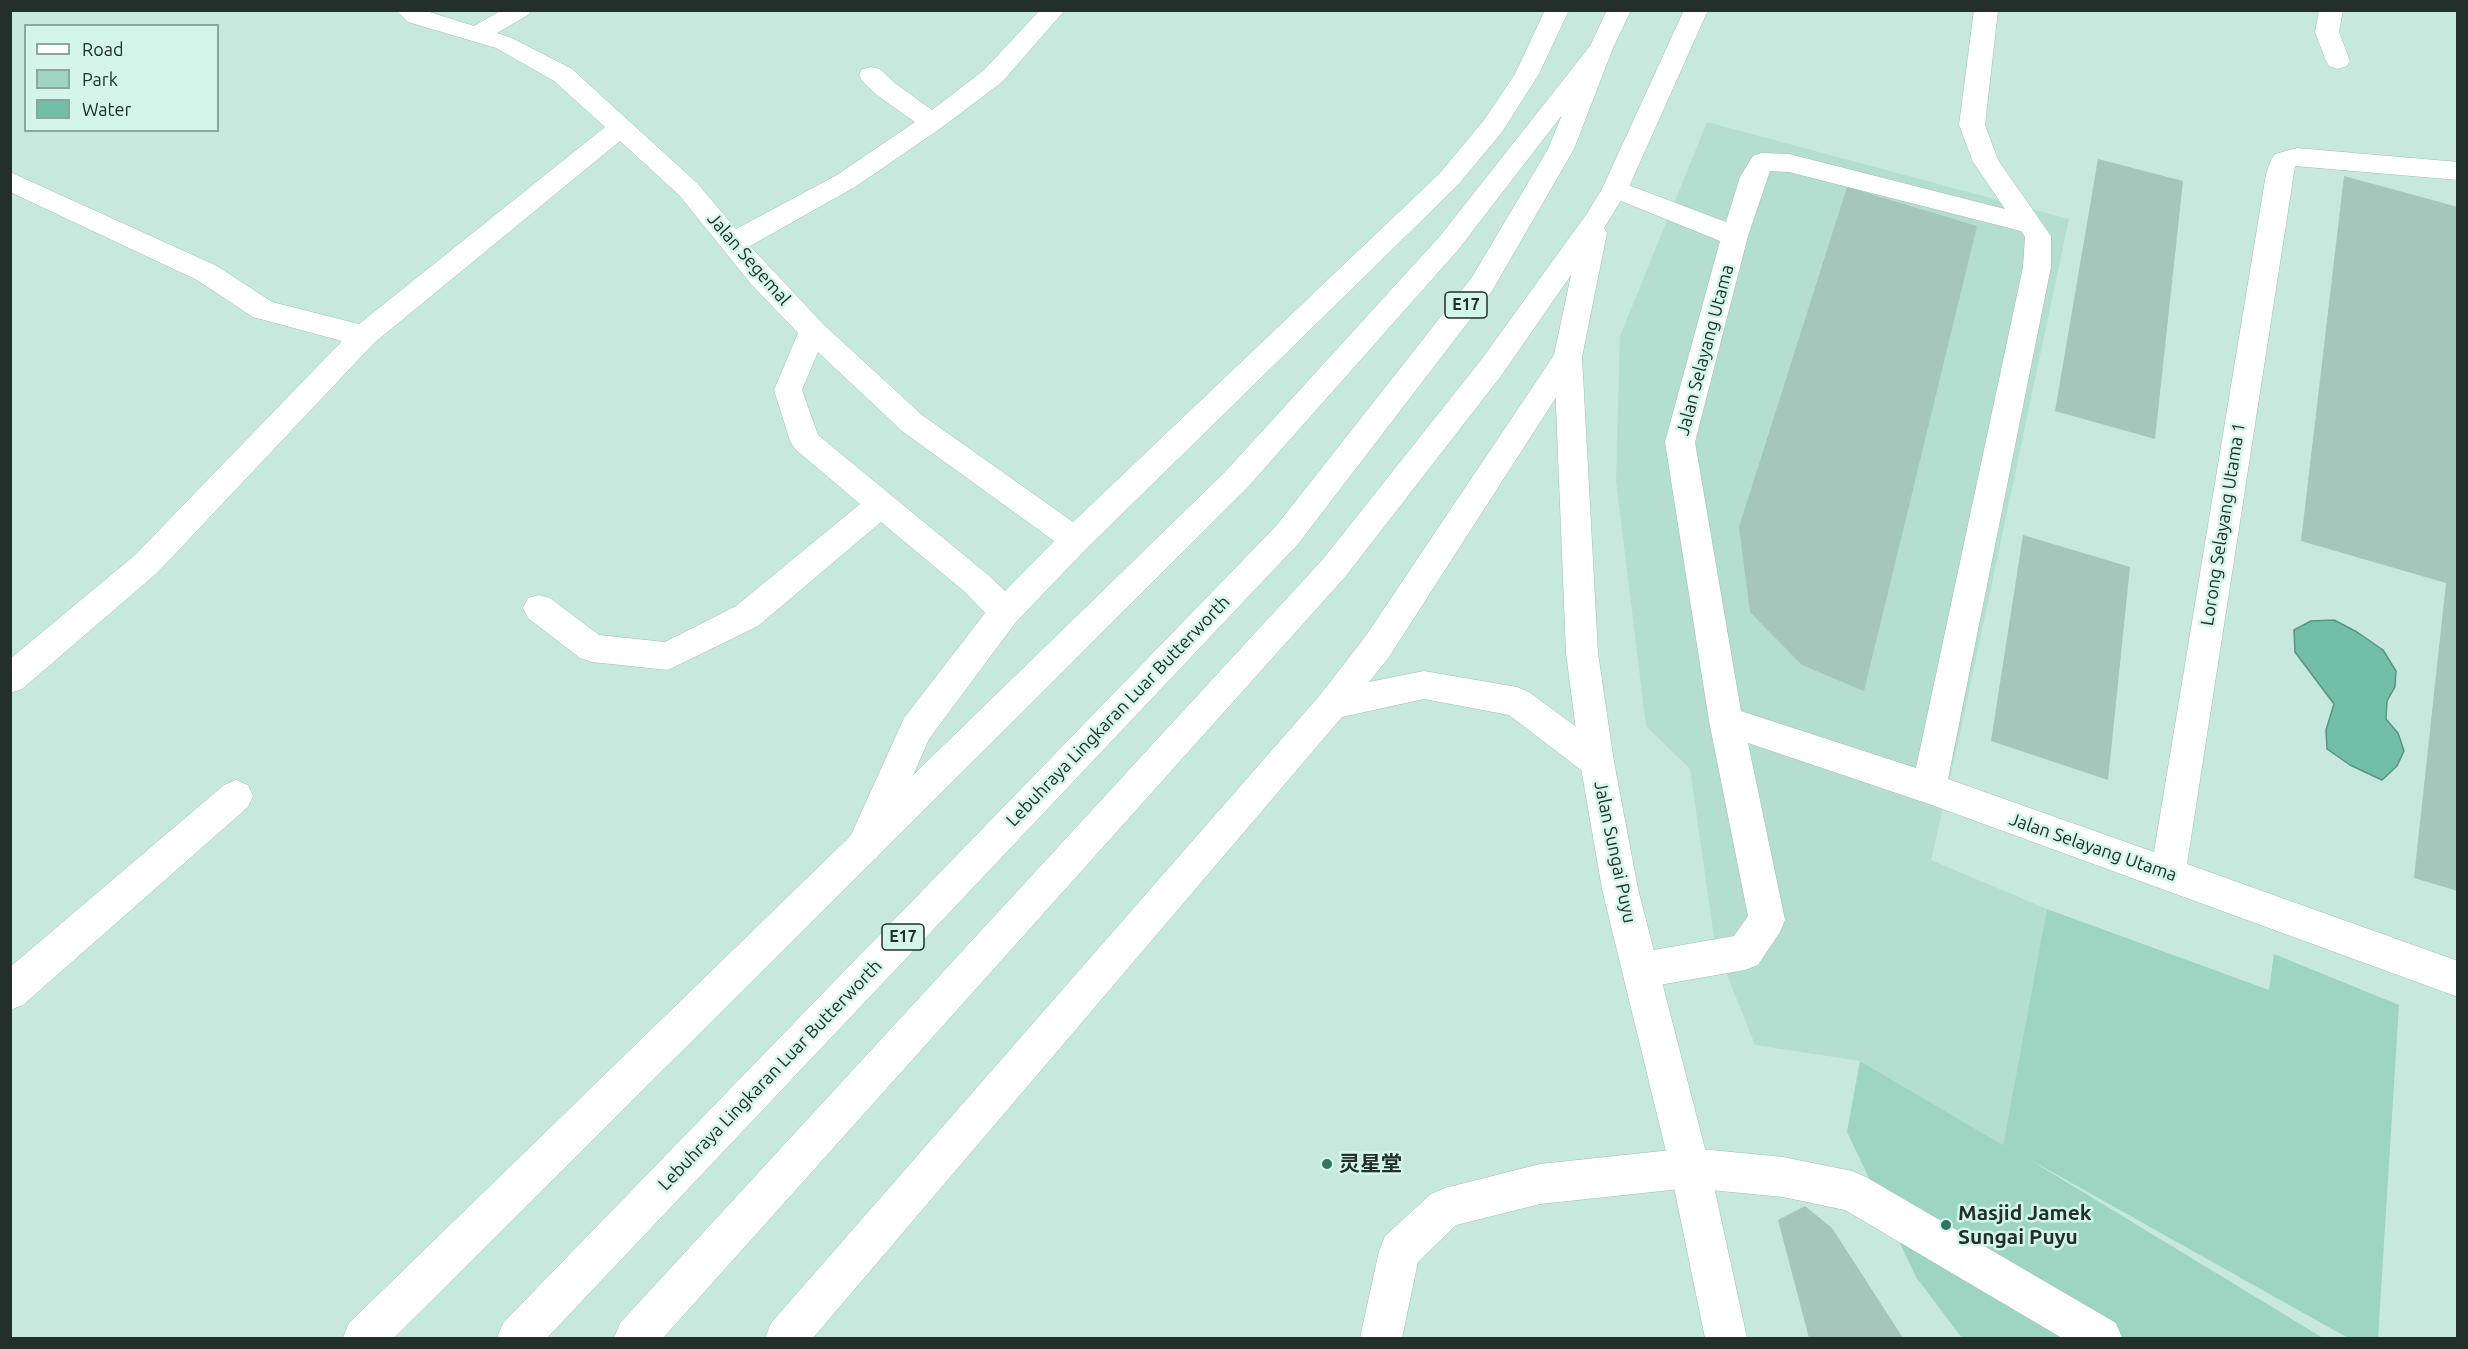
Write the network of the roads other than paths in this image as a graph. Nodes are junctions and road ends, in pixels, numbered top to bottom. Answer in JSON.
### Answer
{"nodes":[{"id":1,"x":407,"y":10,"type":"edge"},
{"id":2,"x":520,"y":10,"type":"edge"},
{"id":3,"x":1054,"y":10,"type":"edge"},
{"id":4,"x":1557,"y":10,"type":"edge"},
{"id":5,"x":1619,"y":10,"type":"edge"},
{"id":6,"x":1696,"y":10,"type":"edge"},
{"id":7,"x":1986,"y":10,"type":"edge"},
{"id":8,"x":2331,"y":10,"type":"edge"},
{"id":9,"x":476,"y":35,"type":"junction"},
{"id":10,"x":1601,"y":48,"type":"junction"},
{"id":11,"x":2338,"y":61,"type":"dead end"},
{"id":12,"x":871,"y":75,"type":"dead end"},
{"id":13,"x":932,"y":122,"type":"junction"},
{"id":14,"x":622,"y":127,"type":"junction"},
{"id":15,"x":2457,"y":171,"type":"edge"},
{"id":16,"x":10,"y":181,"type":"edge"},
{"id":17,"x":1615,"y":189,"type":"junction"},
{"id":18,"x":1597,"y":219,"type":"junction"},
{"id":19,"x":2030,"y":224,"type":"junction"},
{"id":20,"x":1735,"y":236,"type":"junction"},
{"id":21,"x":734,"y":243,"type":"junction"},
{"id":22,"x":813,"y":331,"type":"junction"},
{"id":23,"x":364,"y":336,"type":"junction"},
{"id":24,"x":1568,"y":357,"type":"junction"},
{"id":25,"x":881,"y":504,"type":"junction"},
{"id":26,"x":1075,"y":540,"type":"junction"},
{"id":27,"x":539,"y":608,"type":"dead end"},
{"id":28,"x":1005,"y":612,"type":"junction"},
{"id":29,"x":10,"y":679,"type":"edge"},
{"id":30,"x":1332,"y":705,"type":"junction"},
{"id":31,"x":1726,"y":721,"type":"junction"},
{"id":32,"x":1597,"y":762,"type":"junction"},
{"id":33,"x":1929,"y":788,"type":"junction"},
{"id":34,"x":236,"y":796,"type":"dead end"},
{"id":35,"x":864,"y":848,"type":"junction"},
{"id":36,"x":2168,"y":873,"type":"junction"},
{"id":37,"x":1642,"y":969,"type":"junction"},
{"id":38,"x":2457,"y":979,"type":"edge"},
{"id":39,"x":10,"y":992,"type":"edge"},
{"id":40,"x":1690,"y":1168,"type":"junction"},
{"id":41,"x":364,"y":1338,"type":"edge"},
{"id":42,"x":518,"y":1338,"type":"edge"},
{"id":43,"x":635,"y":1338,"type":"edge"},
{"id":44,"x":786,"y":1338,"type":"edge"},
{"id":45,"x":1381,"y":1338,"type":"edge"},
{"id":46,"x":1726,"y":1338,"type":"edge"},
{"id":47,"x":2101,"y":1338,"type":"edge"}],
"edges":[{"from":1,"to":9,"type":"main road","name":"Jalan Segemal"},
{"from":2,"to":9,"type":"main road"},
{"from":3,"to":13,"type":"main road"},
{"from":4,"to":26,"type":"main road"},
{"from":5,"to":10,"type":"main road","name":"Lebuhraya Lingkaran Luar Butterworth","number":"E17"},
{"from":6,"to":17,"type":"main road"},
{"from":7,"to":19,"type":"main road"},
{"from":8,"to":11,"type":"main road"},
{"from":9,"to":14,"type":"main road","name":"Jalan Segemal"},
{"from":10,"to":35,"type":"main road"},
{"from":10,"to":42,"type":"main road","name":"Lebuhraya Lingkaran Luar Butterworth","number":"E17"},
{"from":12,"to":13,"type":"main road"},
{"from":13,"to":21,"type":"main road"},
{"from":14,"to":21,"type":"main road","name":"Jalan Segemal"},
{"from":14,"to":23,"type":"main road"},
{"from":15,"to":36,"type":"main road","name":"Lorong Selayang Utama 1"},
{"from":16,"to":23,"type":"main road"},
{"from":17,"to":18,"type":"main road"},
{"from":17,"to":20,"type":"main road"},
{"from":18,"to":24,"type":"main road"},
{"from":18,"to":43,"type":"main road"},
{"from":19,"to":20,"type":"main road","name":"Jalan Selayang Utama"},
{"from":19,"to":33,"type":"main road"},
{"from":20,"to":31,"type":"main road","name":"Jalan Selayang Utama"},
{"from":21,"to":22,"type":"main road","name":"Jalan Segemal"},
{"from":22,"to":25,"type":"main road"},
{"from":22,"to":26,"type":"main road","name":"Jalan Segemal"},
{"from":23,"to":29,"type":"main road"},
{"from":24,"to":30,"type":"main road"},
{"from":24,"to":32,"type":"main road","name":"Jalan Sungai Puyu"},
{"from":25,"to":27,"type":"main road"},
{"from":25,"to":28,"type":"main road"},
{"from":26,"to":28,"type":"main road"},
{"from":28,"to":35,"type":"main road"},
{"from":30,"to":32,"type":"main road"},
{"from":30,"to":44,"type":"main road"},
{"from":31,"to":33,"type":"main road","name":"Jalan Selayang Utama"},
{"from":31,"to":37,"type":"main road","name":"Jalan Selayang Utama"},
{"from":32,"to":37,"type":"main road","name":"Jalan Sungai Puyu"},
{"from":33,"to":36,"type":"main road","name":"Jalan Selayang Utama"},
{"from":34,"to":39,"type":"main road"},
{"from":35,"to":41,"type":"main road"},
{"from":36,"to":38,"type":"main road","name":"Jalan Selayang Utama"},
{"from":37,"to":40,"type":"main road","name":"Jalan Sungai Puyu"},
{"from":40,"to":45,"type":"main road"},
{"from":40,"to":46,"type":"main road","name":"Jalan Sungai Puyu"},
{"from":40,"to":47,"type":"main road"}]}
